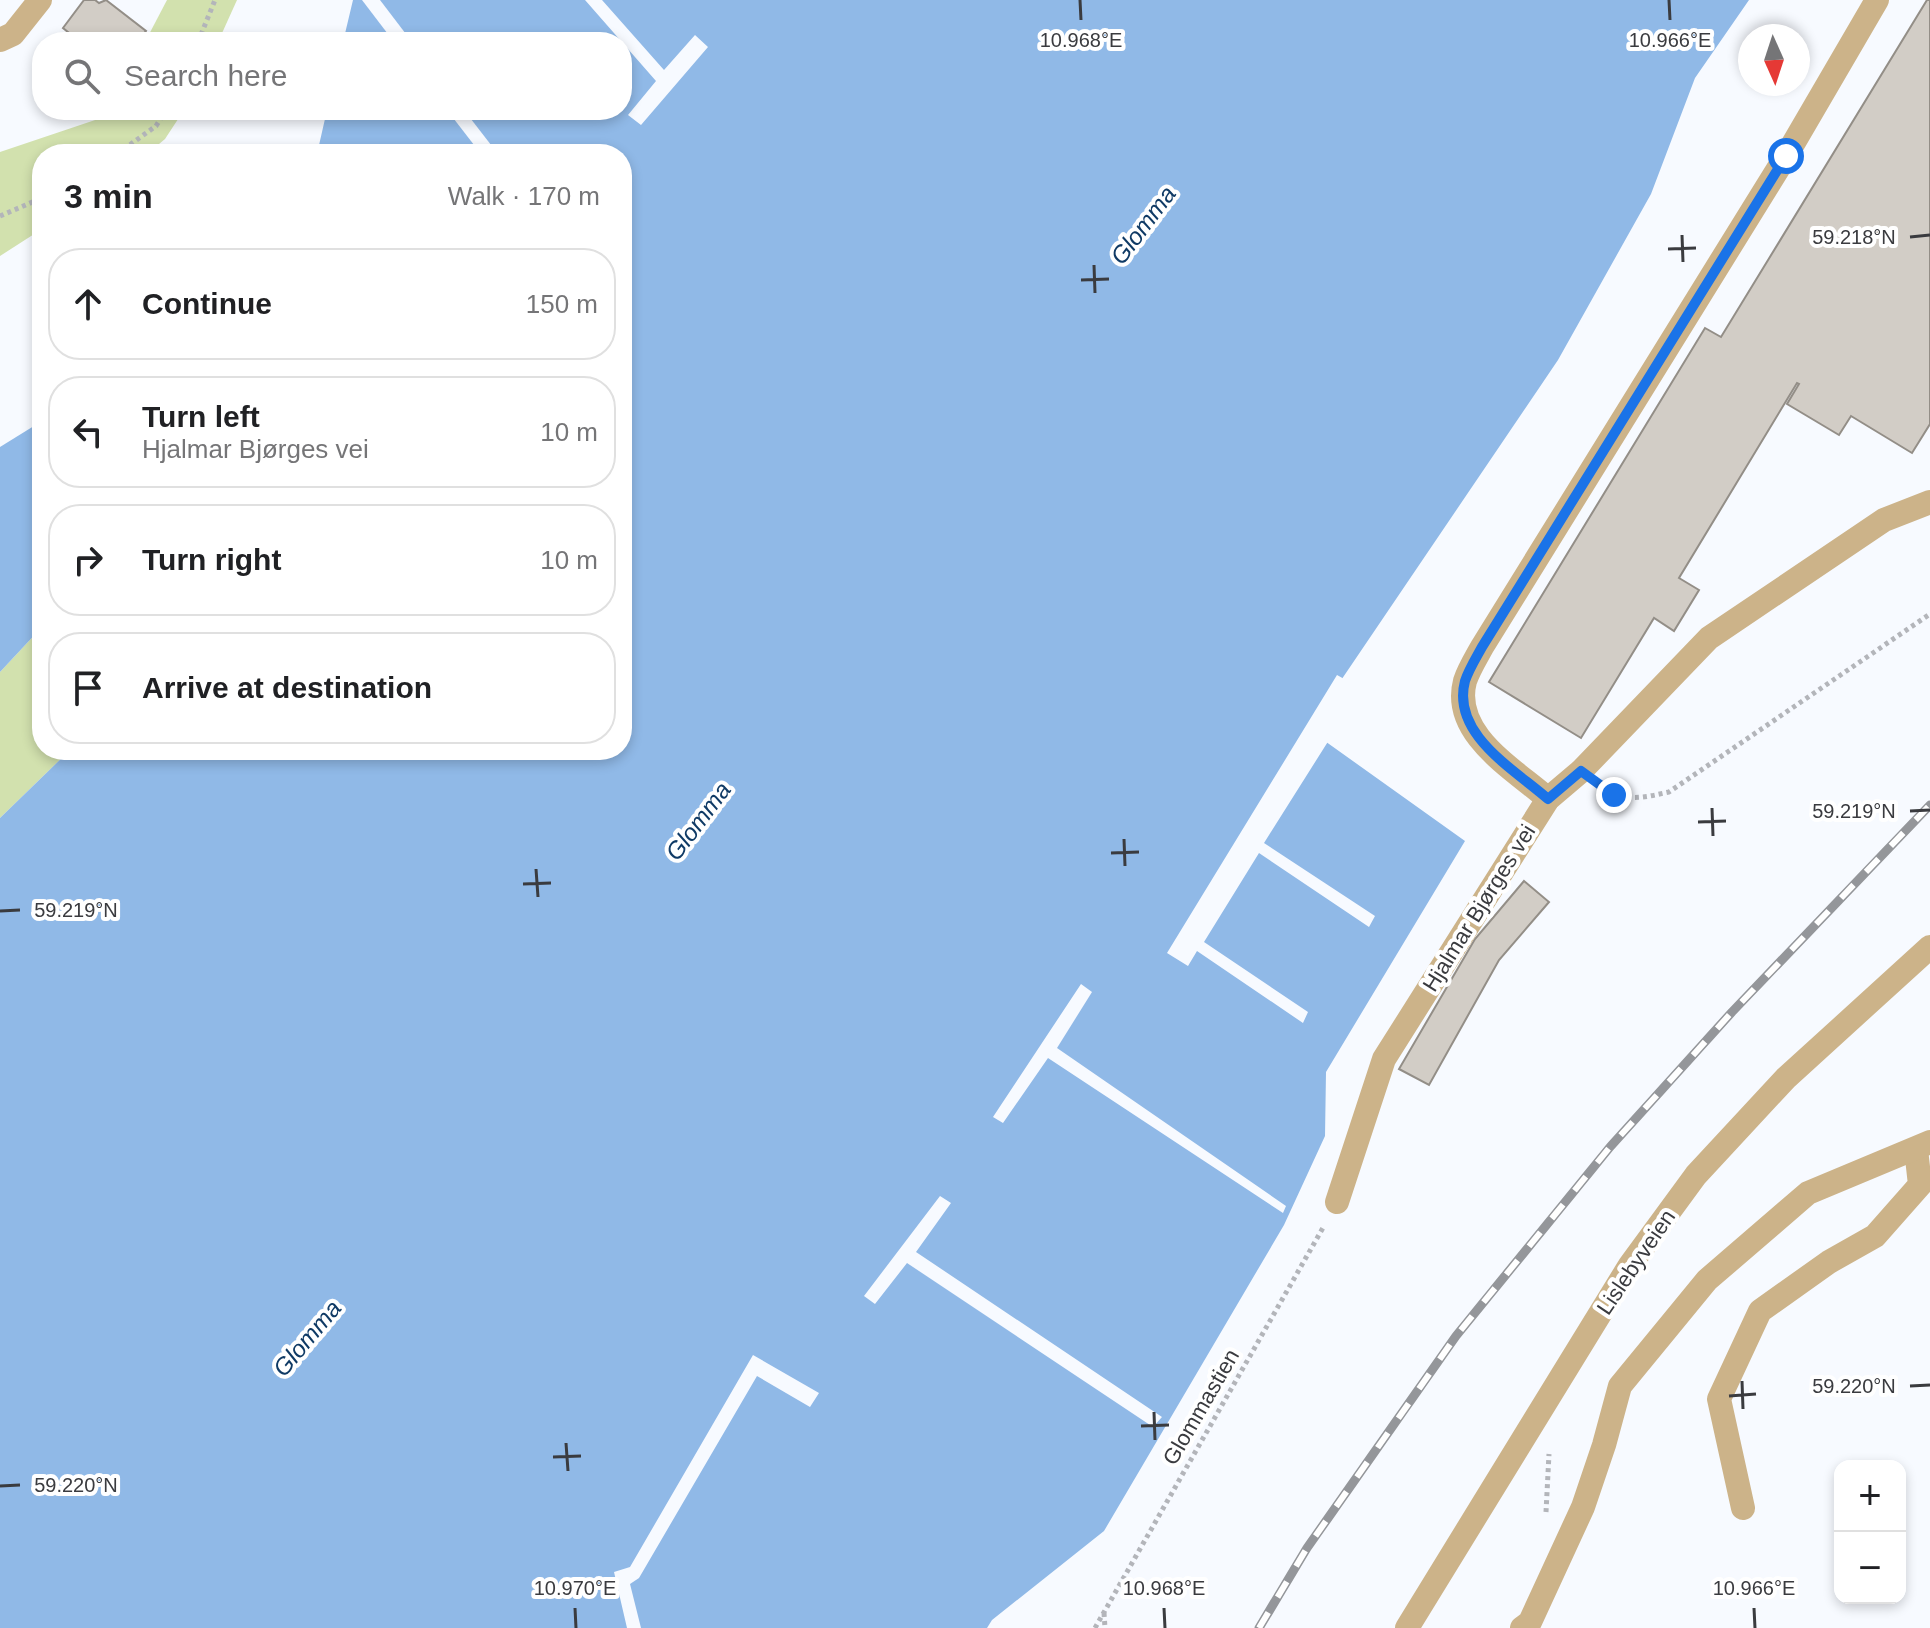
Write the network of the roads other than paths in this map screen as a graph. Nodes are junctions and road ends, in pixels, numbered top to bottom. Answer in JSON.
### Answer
{"nodes":[{"id":1,"x":40,"y":0,"type":"edge"},
{"id":2,"x":1877,"y":0,"type":"edge"},
{"id":3,"x":0,"y":40,"type":"edge"},
{"id":4,"x":1930,"y":502,"type":"edge"},
{"id":5,"x":1548,"y":799,"type":"junction"},
{"id":6,"x":1930,"y":947,"type":"edge"},
{"id":7,"x":1923,"y":1146,"type":"edge"},
{"id":8,"x":1337,"y":1202,"type":"road end"},
{"id":9,"x":1743,"y":1508,"type":"dead end"},
{"id":10,"x":1407,"y":1628,"type":"edge"},
{"id":11,"x":1522,"y":1628,"type":"edge"}],
"edges":[{"from":1,"to":3,"type":"street"},
{"from":2,"to":5,"type":"street"},
{"from":4,"to":5,"type":"street","name":"Hjalmar Bjørges vei"},
{"from":5,"to":8,"type":"street","name":"Hjalmar Bjørges vei"},
{"from":6,"to":10,"type":"street","name":"Lislebyveien"},
{"from":7,"to":9,"type":"street"},
{"from":7,"to":11,"type":"street"}]}
